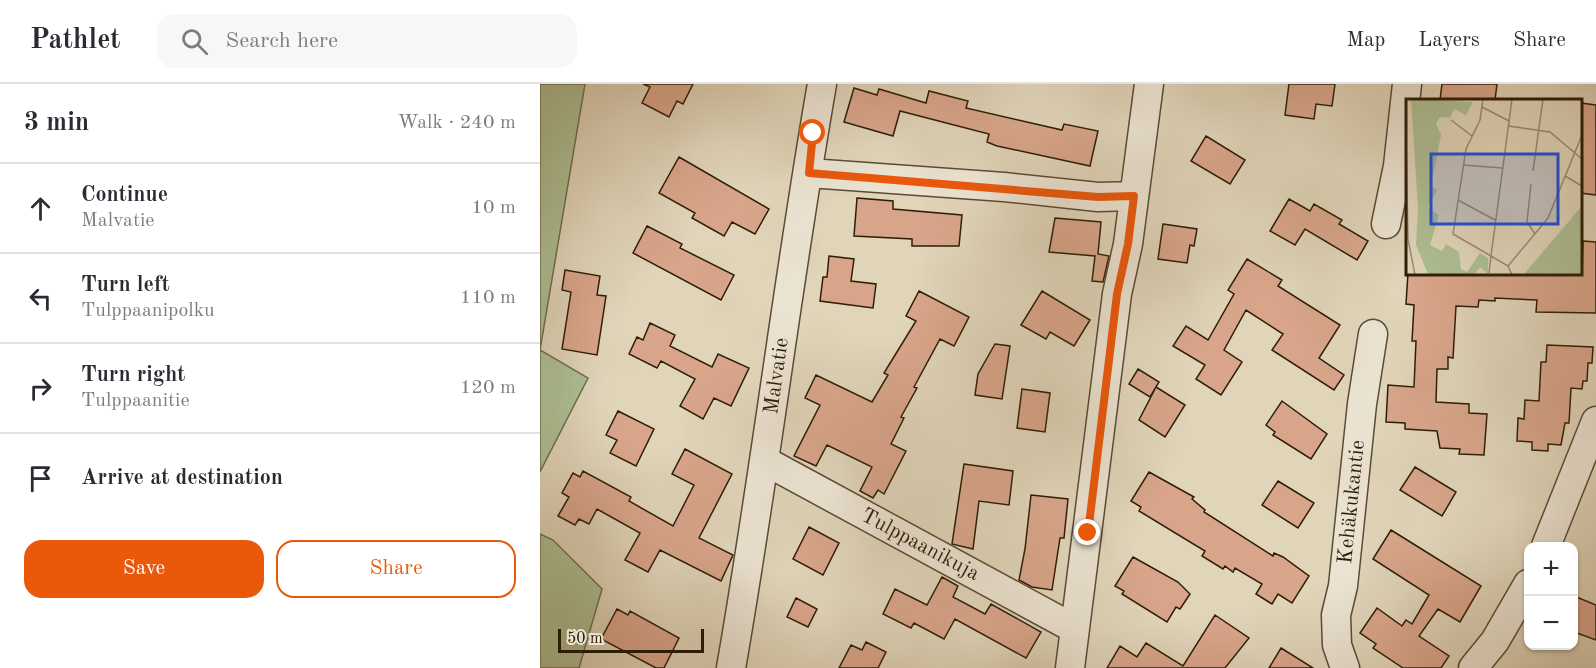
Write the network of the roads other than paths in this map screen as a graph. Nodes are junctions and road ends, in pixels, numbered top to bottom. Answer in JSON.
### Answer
{"nodes":[{"id":1,"x":822,"y":84,"type":"edge"},
{"id":2,"x":1149,"y":84,"type":"edge"},
{"id":3,"x":1407,"y":84,"type":"edge"},
{"id":4,"x":809,"y":173,"type":"junction"},
{"id":5,"x":1134,"y":196,"type":"junction"},
{"id":6,"x":1386,"y":224,"type":"dead end"},
{"id":7,"x":1373,"y":334,"type":"dead end"},
{"id":8,"x":1596,"y":421,"type":"edge"},
{"id":9,"x":765,"y":462,"type":"junction"},
{"id":10,"x":1548,"y":542,"type":"edge"},
{"id":11,"x":1524,"y":591,"type":"edge"},
{"id":12,"x":1075,"y":629,"type":"junction"},
{"id":13,"x":731,"y":668,"type":"edge"},
{"id":14,"x":1070,"y":668,"type":"edge"},
{"id":15,"x":1345,"y":668,"type":"edge"},
{"id":16,"x":1473,"y":668,"type":"edge"}],
"edges":[{"from":1,"to":4,"type":"street","name":"Malvatie"},
{"from":2,"to":5,"type":"street"},
{"from":3,"to":6,"type":"street"},
{"from":4,"to":5,"type":"street"},
{"from":4,"to":9,"type":"street","name":"Malvatie"},
{"from":5,"to":12,"type":"street"},
{"from":7,"to":15,"type":"street","name":"Kehäkukantie"},
{"from":8,"to":10,"type":"street"},
{"from":9,"to":12,"type":"street","name":"Tulppaanikuja"},
{"from":9,"to":13,"type":"street","name":"Malvatie"},
{"from":11,"to":16,"type":"street"},
{"from":12,"to":14,"type":"street"}]}
